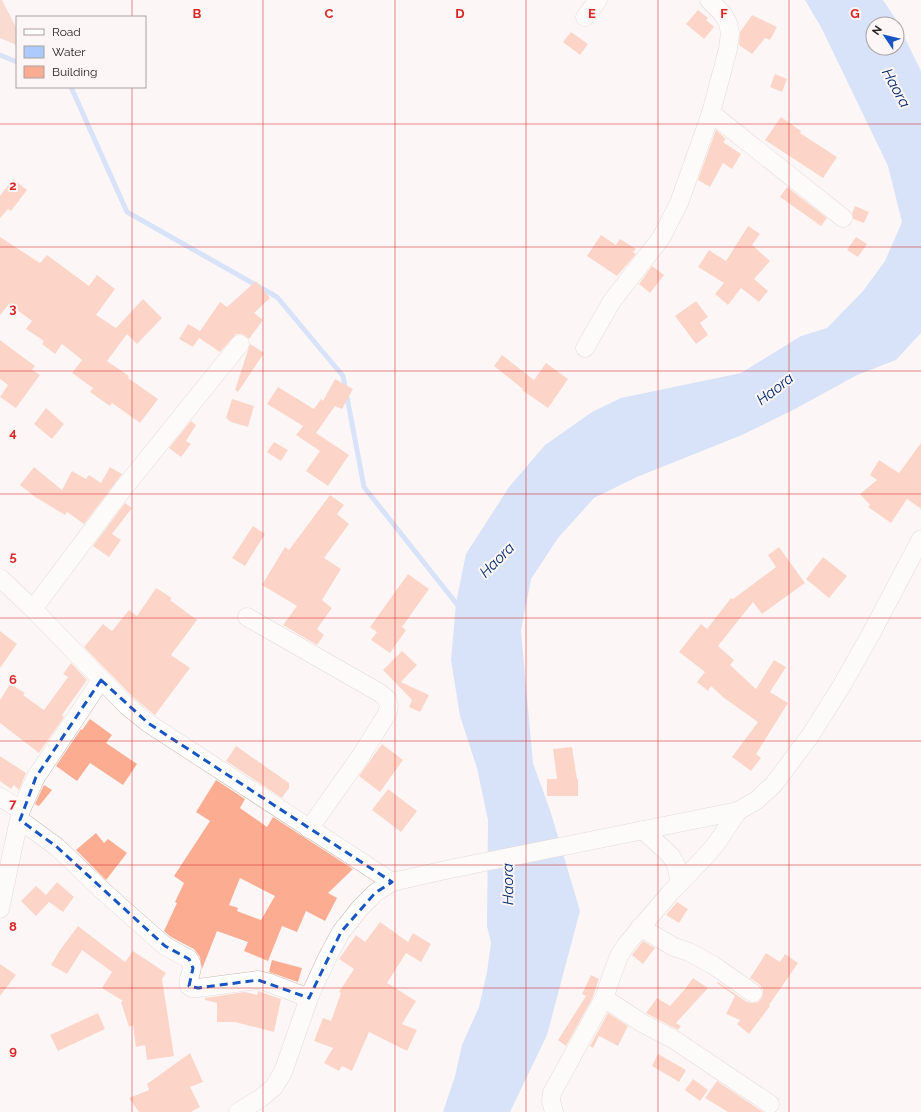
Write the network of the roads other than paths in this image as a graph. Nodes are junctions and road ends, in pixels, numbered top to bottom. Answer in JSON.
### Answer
{"nodes":[{"id":1,"x":598,"y":0,"type":"edge"},
{"id":2,"x":709,"y":0,"type":"edge"},
{"id":3,"x":585,"y":17,"type":"dead end"},
{"id":4,"x":711,"y":113,"type":"junction"},
{"id":5,"x":843,"y":218,"type":"dead end"},
{"id":6,"x":240,"y":344,"type":"dead end"},
{"id":7,"x":585,"y":348,"type":"dead end"},
{"id":8,"x":921,"y":539,"type":"edge"},
{"id":9,"x":0,"y":578,"type":"edge"},
{"id":10,"x":33,"y":609,"type":"junction"},
{"id":11,"x":247,"y":617,"type":"dead end"},
{"id":12,"x":101,"y":680,"type":"junction"},
{"id":13,"x":0,"y":797,"type":"edge"},
{"id":14,"x":738,"y":811,"type":"junction"},
{"id":15,"x":21,"y":815,"type":"junction"},
{"id":16,"x":310,"y":829,"type":"junction"},
{"id":17,"x":637,"y":831,"type":"junction"},
{"id":18,"x":392,"y":882,"type":"junction"},
{"id":19,"x":680,"y":882,"type":"junction"},
{"id":20,"x":0,"y":909,"type":"edge"},
{"id":21,"x":640,"y":927,"type":"junction"},
{"id":22,"x":753,"y":993,"type":"dead end"},
{"id":23,"x":309,"y":998,"type":"junction"},
{"id":24,"x":604,"y":998,"type":"junction"},
{"id":25,"x":770,"y":1104,"type":"dead end"},
{"id":26,"x":238,"y":1112,"type":"edge"},
{"id":27,"x":554,"y":1112,"type":"edge"}],
"edges":[{"from":1,"to":3,"type":"street"},
{"from":2,"to":4,"type":"street"},
{"from":4,"to":5,"type":"street"},
{"from":4,"to":7,"type":"street"},
{"from":6,"to":10,"type":"street"},
{"from":8,"to":14,"type":"street"},
{"from":9,"to":10,"type":"street"},
{"from":10,"to":12,"type":"street"},
{"from":11,"to":16,"type":"street"},
{"from":12,"to":15,"type":"street"},
{"from":12,"to":16,"type":"street"},
{"from":13,"to":15,"type":"street"},
{"from":14,"to":17,"type":"street"},
{"from":14,"to":19,"type":"street"},
{"from":15,"to":20,"type":"street"},
{"from":15,"to":23,"type":"street"},
{"from":16,"to":18,"type":"street"},
{"from":17,"to":18,"type":"street"},
{"from":17,"to":19,"type":"street"},
{"from":18,"to":23,"type":"street"},
{"from":19,"to":21,"type":"street"},
{"from":21,"to":22,"type":"street"},
{"from":21,"to":24,"type":"street"},
{"from":23,"to":26,"type":"street"},
{"from":24,"to":25,"type":"street"},
{"from":24,"to":27,"type":"street"}]}
